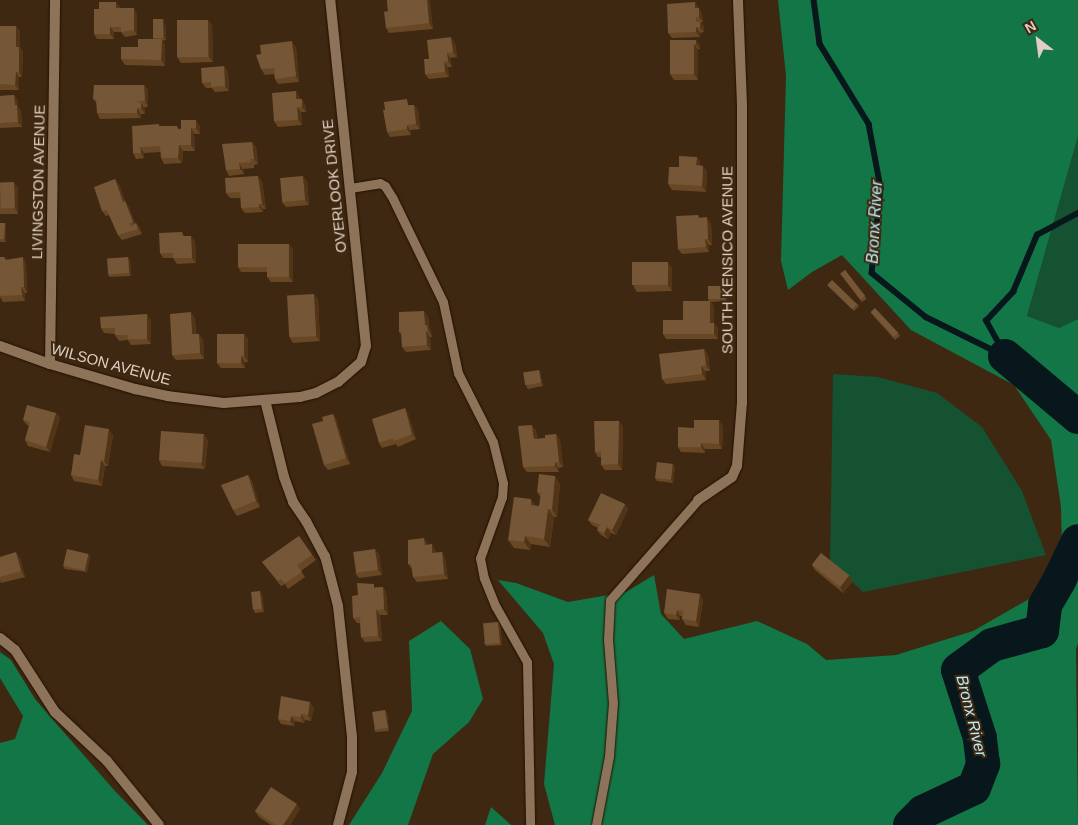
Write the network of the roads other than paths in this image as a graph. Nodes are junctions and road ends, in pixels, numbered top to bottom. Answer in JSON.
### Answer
{"nodes":[{"id":1,"x":55,"y":0,"type":"edge"},
{"id":2,"x":330,"y":0,"type":"edge"},
{"id":3,"x":738,"y":0,"type":"edge"},
{"id":4,"x":350,"y":188,"type":"junction"},
{"id":5,"x":0,"y":346,"type":"edge"},
{"id":6,"x":50,"y":364,"type":"junction"},
{"id":7,"x":357,"y":365,"type":"joint"},
{"id":8,"x":265,"y":400,"type":"junction"},
{"id":9,"x":698,"y":500,"type":"joint"},
{"id":10,"x":0,"y":638,"type":"edge"},
{"id":11,"x":159,"y":825,"type":"edge"},
{"id":12,"x":338,"y":825,"type":"edge"},
{"id":13,"x":530,"y":825,"type":"edge"},
{"id":14,"x":596,"y":825,"type":"edge"}],
"edges":[{"from":1,"to":6,"type":"street","name":"LIVINGSTON AVENUE"},
{"from":2,"to":4,"type":"street","name":"OVERLOOK DRIVE"},
{"from":3,"to":9,"type":"street","name":"SOUTH KENSICO AVENUE"},
{"from":4,"to":7,"type":"street","name":"OVERLOOK DRIVE"},
{"from":4,"to":13,"type":"lane"},
{"from":5,"to":6,"type":"street","name":"WILSON AVENUE"},
{"from":6,"to":8,"type":"street","name":"WILSON AVENUE"},
{"from":7,"to":8,"type":"street","name":"WILSON AVENUE"},
{"from":8,"to":12,"type":"street"},
{"from":9,"to":14,"type":"lane"},
{"from":10,"to":11,"type":"street"}]}
